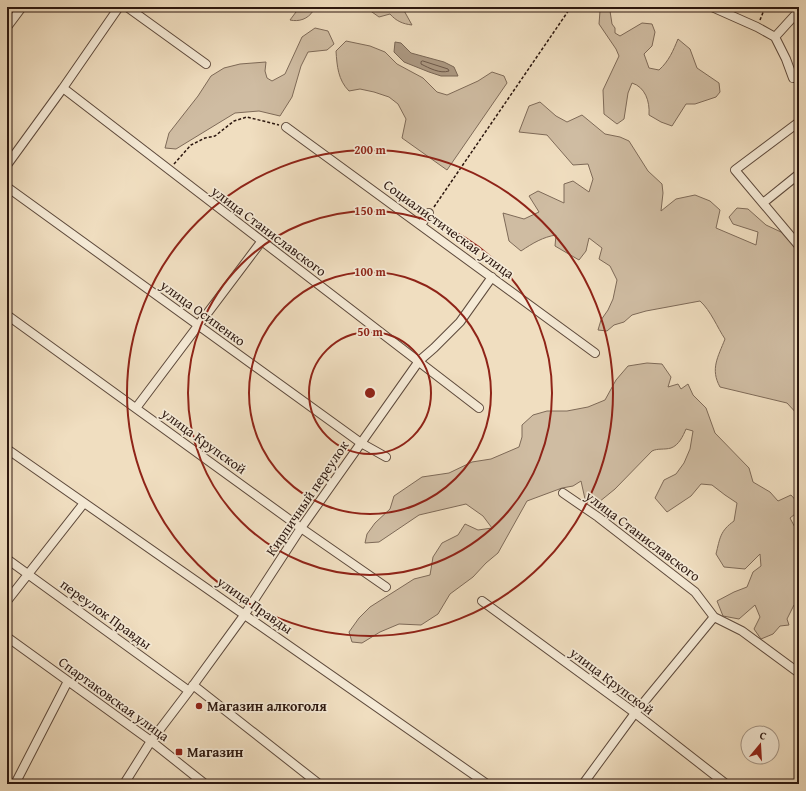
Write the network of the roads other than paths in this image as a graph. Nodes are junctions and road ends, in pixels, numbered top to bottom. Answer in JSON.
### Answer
{"nodes":[{"id":1,"x":22,"y":7,"type":"edge"},
{"id":2,"x":119,"y":7,"type":"edge"},
{"id":3,"x":127,"y":7,"type":"edge"},
{"id":4,"x":712,"y":7,"type":"edge"},
{"id":5,"x":795,"y":15,"type":"dead end"},
{"id":6,"x":7,"y":27,"type":"edge"},
{"id":7,"x":774,"y":37,"type":"junction"},
{"id":8,"x":206,"y":64,"type":"dead end"},
{"id":9,"x":793,"y":78,"type":"dead end"},
{"id":10,"x":63,"y":88,"type":"junction"},
{"id":11,"x":799,"y":122,"type":"edge"},
{"id":12,"x":286,"y":126,"type":"road end"},
{"id":13,"x":7,"y":165,"type":"edge"},
{"id":14,"x":799,"y":174,"type":"edge"},
{"id":15,"x":7,"y":187,"type":"edge"},
{"id":16,"x":763,"y":203,"type":"junction"},
{"id":17,"x":430,"y":214,"type":"road end"},
{"id":18,"x":421,"y":225,"type":"junction"},
{"id":19,"x":261,"y":242,"type":"junction"},
{"id":20,"x":799,"y":246,"type":"edge"},
{"id":21,"x":492,"y":277,"type":"junction"},
{"id":22,"x":7,"y":315,"type":"edge"},
{"id":23,"x":198,"y":326,"type":"junction"},
{"id":24,"x":595,"y":353,"type":"dead end"},
{"id":25,"x":419,"y":361,"type":"junction"},
{"id":26,"x":136,"y":408,"type":"junction"},
{"id":27,"x":479,"y":408,"type":"dead end"},
{"id":28,"x":360,"y":443,"type":"junction"},
{"id":29,"x":7,"y":449,"type":"edge"},
{"id":30,"x":386,"y":457,"type":"dead end"},
{"id":31,"x":563,"y":493,"type":"dead end"},
{"id":32,"x":84,"y":503,"type":"junction"},
{"id":33,"x":301,"y":528,"type":"junction"},
{"id":34,"x":7,"y":559,"type":"edge"},
{"id":35,"x":29,"y":574,"type":"junction"},
{"id":36,"x":386,"y":587,"type":"dead end"},
{"id":37,"x":7,"y":601,"type":"edge"},
{"id":38,"x":482,"y":601,"type":"dead end"},
{"id":39,"x":245,"y":614,"type":"junction"},
{"id":40,"x":714,"y":617,"type":"junction"},
{"id":41,"x":7,"y":637,"type":"edge"},
{"id":42,"x":799,"y":673,"type":"edge"},
{"id":43,"x":68,"y":682,"type":"junction"},
{"id":44,"x":191,"y":688,"type":"junction"},
{"id":45,"x":635,"y":713,"type":"junction"},
{"id":46,"x":151,"y":741,"type":"junction"},
{"id":47,"x":15,"y":784,"type":"edge"},
{"id":48,"x":124,"y":784,"type":"edge"},
{"id":49,"x":205,"y":784,"type":"edge"},
{"id":50,"x":319,"y":784,"type":"edge"},
{"id":51,"x":487,"y":784,"type":"edge"},
{"id":52,"x":583,"y":784,"type":"edge"},
{"id":53,"x":726,"y":784,"type":"edge"}],
"edges":[{"from":1,"to":6,"type":"street"},
{"from":2,"to":10,"type":"street"},
{"from":3,"to":8,"type":"street"},
{"from":4,"to":7,"type":"street"},
{"from":5,"to":7,"type":"street"},
{"from":7,"to":9,"type":"street"},
{"from":10,"to":13,"type":"street"},
{"from":10,"to":19,"type":"street","name":"улица Станиславского"},
{"from":11,"to":16,"type":"street"},
{"from":12,"to":18,"type":"street","name":"Социалистическая улица"},
{"from":14,"to":16,"type":"street"},
{"from":15,"to":23,"type":"street","name":"улица Осипенко"},
{"from":16,"to":20,"type":"street"},
{"from":17,"to":18,"type":"street"},
{"from":18,"to":21,"type":"street","name":"Социалистическая улица"},
{"from":19,"to":23,"type":"street"},
{"from":19,"to":25,"type":"street","name":"улица Станиславского"},
{"from":21,"to":24,"type":"street","name":"Социалистическая улица"},
{"from":21,"to":25,"type":"street","name":"Кирпичный переулок"},
{"from":22,"to":26,"type":"street","name":"улица Крупской"},
{"from":23,"to":26,"type":"street"},
{"from":23,"to":28,"type":"street","name":"улица Осипенко"},
{"from":25,"to":27,"type":"street","name":"улица Станиславского"},
{"from":25,"to":28,"type":"street","name":"Кирпичный переулок"},
{"from":26,"to":33,"type":"street","name":"улица Крупской"},
{"from":28,"to":30,"type":"street","name":"улица Осипенко"},
{"from":28,"to":33,"type":"street","name":"Кирпичный переулок"},
{"from":29,"to":32,"type":"street","name":"улица Правды"},
{"from":31,"to":40,"type":"street","name":"улица Станиславского"},
{"from":32,"to":35,"type":"street"},
{"from":32,"to":39,"type":"street","name":"улица Правды"},
{"from":33,"to":36,"type":"street","name":"улица Крупской"},
{"from":33,"to":39,"type":"street","name":"Кирпичный переулок"},
{"from":34,"to":35,"type":"street","name":"переулок Правды"},
{"from":35,"to":37,"type":"street"},
{"from":35,"to":44,"type":"street","name":"переулок Правды"},
{"from":38,"to":45,"type":"street","name":"улица Крупской"},
{"from":39,"to":44,"type":"street","name":"Кирпичный переулок"},
{"from":39,"to":51,"type":"street","name":"улица Правды"},
{"from":40,"to":42,"type":"street","name":"улица Станиславского"},
{"from":40,"to":45,"type":"street"},
{"from":41,"to":43,"type":"street","name":"Спартаковская улица"},
{"from":43,"to":46,"type":"street","name":"Спартаковская улица"},
{"from":43,"to":47,"type":"street"},
{"from":44,"to":46,"type":"street","name":"Кирпичный переулок"},
{"from":44,"to":50,"type":"street","name":"переулок Правды"},
{"from":45,"to":52,"type":"street"},
{"from":45,"to":53,"type":"street","name":"улица Крупской"},
{"from":46,"to":48,"type":"street","name":"Кирпичный переулок"},
{"from":46,"to":49,"type":"street","name":"Спартаковская улица"}]}
